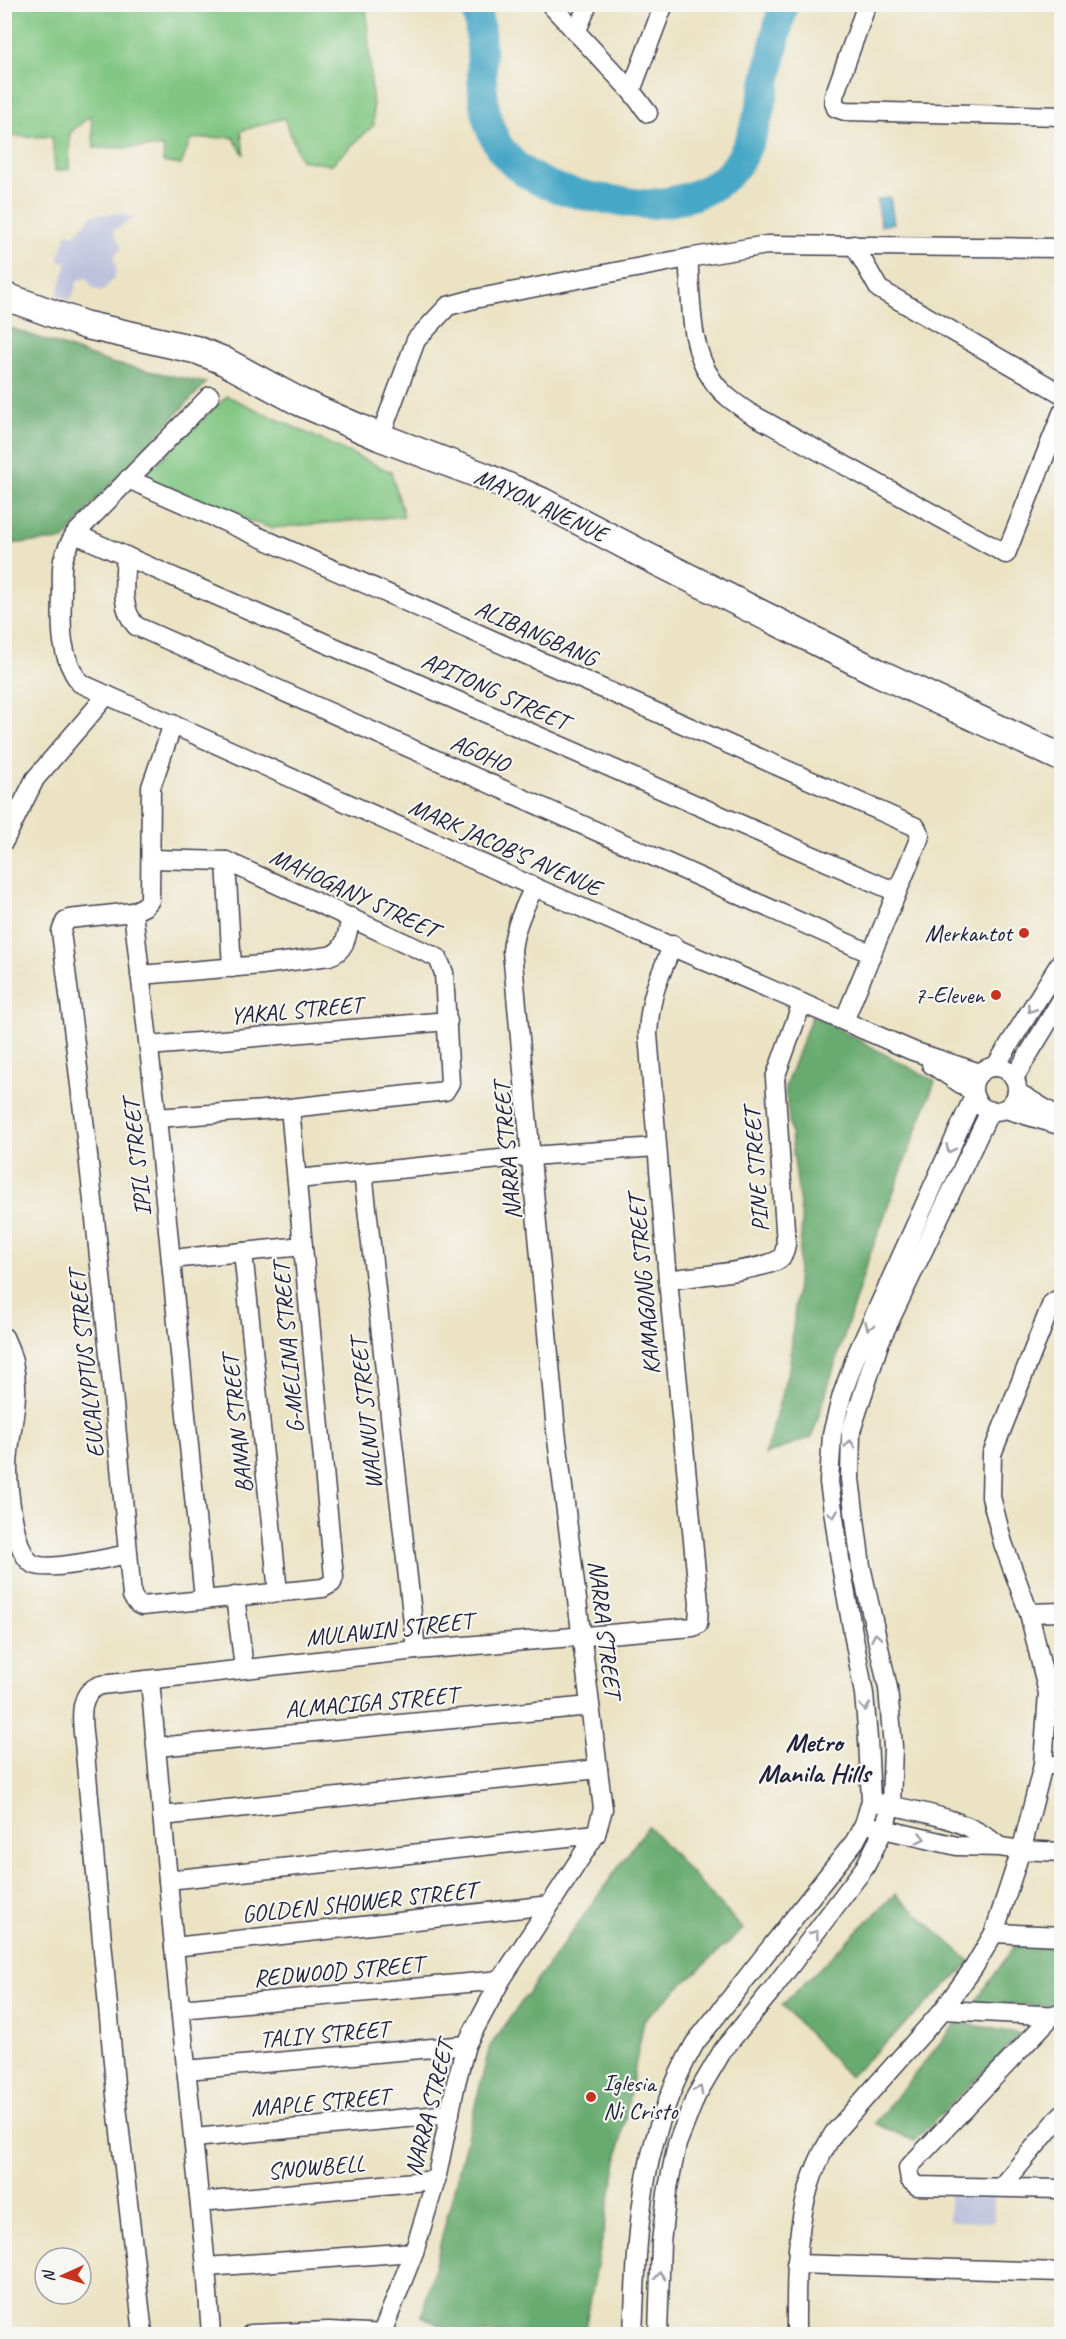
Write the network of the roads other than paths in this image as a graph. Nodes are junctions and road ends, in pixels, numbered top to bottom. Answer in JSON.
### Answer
{"nodes":[{"id":1,"x":550,"y":4,"type":"edge"},
{"id":2,"x":588,"y":4,"type":"edge"},
{"id":3,"x":664,"y":4,"type":"edge"},
{"id":4,"x":867,"y":4,"type":"edge"},
{"id":5,"x":576,"y":33,"type":"junction"},
{"id":6,"x":631,"y":91,"type":"junction"},
{"id":7,"x":648,"y":113,"type":"dead end"},
{"id":8,"x":1062,"y":116,"type":"edge"},
{"id":9,"x":854,"y":245,"type":"junction"},
{"id":10,"x":1062,"y":248,"type":"edge"},
{"id":11,"x":688,"y":258,"type":"junction"},
{"id":12,"x":4,"y":296,"type":"edge"},
{"id":13,"x":1062,"y":394,"type":"edge"},
{"id":14,"x":210,"y":396,"type":"dead end"},
{"id":15,"x":1062,"y":413,"type":"edge"},
{"id":16,"x":380,"y":437,"type":"junction"},
{"id":17,"x":128,"y":479,"type":"junction"},
{"id":18,"x":75,"y":534,"type":"junction"},
{"id":19,"x":126,"y":556,"type":"junction"},
{"id":20,"x":107,"y":695,"type":"junction"},
{"id":21,"x":173,"y":724,"type":"junction"},
{"id":22,"x":1062,"y":758,"type":"edge"},
{"id":23,"x":4,"y":841,"type":"edge"},
{"id":24,"x":152,"y":859,"type":"junction"},
{"id":25,"x":226,"y":861,"type":"junction"},
{"id":26,"x":534,"y":887,"type":"junction"},
{"id":27,"x":896,"y":892,"type":"junction"},
{"id":28,"x":133,"y":912,"type":"junction"},
{"id":29,"x":351,"y":917,"type":"junction"},
{"id":30,"x":672,"y":945,"type":"junction"},
{"id":31,"x":872,"y":954,"type":"junction"},
{"id":32,"x":1062,"y":960,"type":"edge"},
{"id":33,"x":232,"y":968,"type":"junction"},
{"id":34,"x":140,"y":975,"type":"junction"},
{"id":35,"x":1062,"y":999,"type":"edge"},
{"id":36,"x":802,"y":1003,"type":"junction"},
{"id":37,"x":448,"y":1021,"type":"junction"},
{"id":38,"x":844,"y":1021,"type":"junction"},
{"id":39,"x":149,"y":1046,"type":"junction"},
{"id":40,"x":913,"y":1051,"type":"junction"},
{"id":41,"x":987,"y":1070,"type":"junction"},
{"id":42,"x":1016,"y":1085,"type":"junction"},
{"id":43,"x":974,"y":1094,"type":"junction"},
{"id":44,"x":290,"y":1108,"type":"junction"},
{"id":45,"x":998,"y":1110,"type":"junction"},
{"id":46,"x":157,"y":1118,"type":"junction"},
{"id":47,"x":1062,"y":1119,"type":"edge"},
{"id":48,"x":1062,"y":1126,"type":"edge"},
{"id":49,"x":656,"y":1147,"type":"junction"},
{"id":50,"x":531,"y":1156,"type":"junction"},
{"id":51,"x":363,"y":1172,"type":"junction"},
{"id":52,"x":297,"y":1179,"type":"junction"},
{"id":53,"x":303,"y":1246,"type":"junction"},
{"id":54,"x":243,"y":1252,"type":"junction"},
{"id":55,"x":171,"y":1258,"type":"junction"},
{"id":56,"x":668,"y":1280,"type":"junction"},
{"id":57,"x":1062,"y":1297,"type":"edge"},
{"id":58,"x":4,"y":1336,"type":"edge"},
{"id":59,"x":128,"y":1554,"type":"junction"},
{"id":60,"x":332,"y":1583,"type":"joint"},
{"id":61,"x":278,"y":1592,"type":"junction"},
{"id":62,"x":235,"y":1596,"type":"junction"},
{"id":63,"x":204,"y":1599,"type":"junction"},
{"id":64,"x":1062,"y":1612,"type":"edge"},
{"id":65,"x":1029,"y":1613,"type":"junction"},
{"id":66,"x":698,"y":1624,"type":"joint"},
{"id":67,"x":580,"y":1636,"type":"junction"},
{"id":68,"x":416,"y":1650,"type":"junction"},
{"id":69,"x":244,"y":1668,"type":"junction"},
{"id":70,"x":150,"y":1680,"type":"junction"},
{"id":71,"x":1055,"y":1693,"type":"edge"},
{"id":72,"x":590,"y":1706,"type":"junction"},
{"id":73,"x":157,"y":1746,"type":"junction"},
{"id":74,"x":1043,"y":1765,"type":"junction"},
{"id":75,"x":1062,"y":1766,"type":"edge"},
{"id":76,"x":598,"y":1769,"type":"junction"},
{"id":77,"x":872,"y":1801,"type":"junction"},
{"id":78,"x":891,"y":1805,"type":"junction"},
{"id":79,"x":162,"y":1816,"type":"junction"},
{"id":80,"x":864,"y":1824,"type":"junction"},
{"id":81,"x":884,"y":1829,"type":"junction"},
{"id":82,"x":596,"y":1834,"type":"junction"},
{"id":83,"x":1000,"y":1846,"type":"junction"},
{"id":84,"x":1021,"y":1850,"type":"junction"},
{"id":85,"x":1062,"y":1852,"type":"edge"},
{"id":86,"x":168,"y":1880,"type":"junction"},
{"id":87,"x":550,"y":1905,"type":"junction"},
{"id":88,"x":994,"y":1933,"type":"junction"},
{"id":89,"x":1062,"y":1936,"type":"edge"},
{"id":90,"x":174,"y":1947,"type":"junction"},
{"id":91,"x":501,"y":1980,"type":"junction"},
{"id":92,"x":180,"y":2009,"type":"junction"},
{"id":93,"x":943,"y":2010,"type":"junction"},
{"id":94,"x":1057,"y":2015,"type":"edge"},
{"id":95,"x":466,"y":2045,"type":"junction"},
{"id":96,"x":186,"y":2070,"type":"junction"},
{"id":97,"x":450,"y":2114,"type":"junction"},
{"id":98,"x":1062,"y":2114,"type":"edge"},
{"id":99,"x":194,"y":2138,"type":"junction"},
{"id":100,"x":436,"y":2180,"type":"junction"},
{"id":101,"x":1002,"y":2186,"type":"junction"},
{"id":102,"x":1062,"y":2189,"type":"edge"},
{"id":103,"x":200,"y":2202,"type":"junction"},
{"id":104,"x":414,"y":2252,"type":"junction"},
{"id":105,"x":796,"y":2264,"type":"junction"},
{"id":106,"x":206,"y":2267,"type":"junction"},
{"id":107,"x":1062,"y":2272,"type":"edge"},
{"id":108,"x":143,"y":2334,"type":"edge"},
{"id":109,"x":211,"y":2334,"type":"edge"},
{"id":110,"x":251,"y":2334,"type":"edge"},
{"id":111,"x":384,"y":2334,"type":"edge"},
{"id":112,"x":633,"y":2334,"type":"edge"},
{"id":113,"x":658,"y":2334,"type":"edge"},
{"id":114,"x":796,"y":2334,"type":"edge"}],
"edges":[{"from":1,"to":5,"type":"street"},
{"from":2,"to":5,"type":"street"},
{"from":3,"to":6,"type":"street"},
{"from":4,"to":8,"type":"street"},
{"from":5,"to":6,"type":"street"},
{"from":6,"to":7,"type":"street"},
{"from":9,"to":10,"type":"street"},
{"from":9,"to":11,"type":"street"},
{"from":9,"to":13,"type":"street"},
{"from":11,"to":15,"type":"street"},
{"from":11,"to":16,"type":"street"},
{"from":12,"to":16,"type":"main road","name":"MAYON AVENUE"},
{"from":14,"to":17,"type":"street"},
{"from":16,"to":22,"type":"main road","name":"MAYON AVENUE"},
{"from":17,"to":18,"type":"street"},
{"from":17,"to":27,"type":"street","name":"ALIBANGBANG"},
{"from":18,"to":19,"type":"street","name":"APITONG STREET"},
{"from":18,"to":20,"type":"street","name":"MARK JACOB'S AVENUE"},
{"from":19,"to":27,"type":"street","name":"APITONG STREET"},
{"from":19,"to":31,"type":"street","name":"AGOHO"},
{"from":20,"to":21,"type":"street","name":"MARK JACOB'S AVENUE"},
{"from":20,"to":23,"type":"street"},
{"from":21,"to":24,"type":"street"},
{"from":21,"to":26,"type":"street","name":"MARK JACOB'S AVENUE"},
{"from":24,"to":25,"type":"street","name":"MAHOGANY STREET"},
{"from":24,"to":28,"type":"street"},
{"from":25,"to":29,"type":"street","name":"MAHOGANY STREET"},
{"from":25,"to":33,"type":"street"},
{"from":26,"to":30,"type":"street","name":"MARK JACOB'S AVENUE"},
{"from":26,"to":50,"type":"street","name":"NARRA STREET"},
{"from":27,"to":31,"type":"street"},
{"from":28,"to":34,"type":"street","name":"IPIL STREET"},
{"from":28,"to":59,"type":"street","name":"EUCALYPTUS STREET"},
{"from":29,"to":33,"type":"street"},
{"from":29,"to":37,"type":"street","name":"MAHOGANY STREET"},
{"from":30,"to":36,"type":"street","name":"MARK JACOB'S AVENUE"},
{"from":30,"to":49,"type":"street","name":"KAMAGONG STREET"},
{"from":31,"to":38,"type":"street"},
{"from":32,"to":41,"type":"street","one_way":true},
{"from":33,"to":34,"type":"street"},
{"from":34,"to":39,"type":"street","name":"IPIL STREET"},
{"from":35,"to":42,"type":"street"},
{"from":36,"to":38,"type":"street","name":"MARK JACOB'S AVENUE"},
{"from":36,"to":56,"type":"street","name":"PINE STREET"},
{"from":37,"to":39,"type":"street","name":"YAKAL STREET"},
{"from":37,"to":44,"type":"street","name":"MAHOGANY STREET"},
{"from":38,"to":40,"type":"street","name":"MARK JACOB'S AVENUE"},
{"from":39,"to":46,"type":"street","name":"IPIL STREET"},
{"from":40,"to":41,"type":"street","name":"MARK JACOB'S AVENUE"},
{"from":40,"to":43,"type":"street","name":"MARK JACOB'S AVENUE"},
{"from":41,"to":42,"type":"street"},
{"from":41,"to":43,"type":"street"},
{"from":42,"to":45,"type":"street"},
{"from":42,"to":47,"type":"street"},
{"from":43,"to":45,"type":"street"},
{"from":43,"to":77,"type":"street","one_way":true},
{"from":44,"to":46,"type":"street","name":"MAHOGANY STREET"},
{"from":44,"to":52,"type":"street","name":"G-MELINA STREET"},
{"from":45,"to":48,"type":"street"},
{"from":78,"to":45,"type":"street","one_way":true},
{"from":46,"to":55,"type":"street","name":"IPIL STREET"},
{"from":49,"to":50,"type":"street"},
{"from":49,"to":56,"type":"street","name":"KAMAGONG STREET"},
{"from":50,"to":51,"type":"street"},
{"from":50,"to":67,"type":"street","name":"NARRA STREET"},
{"from":51,"to":52,"type":"street"},
{"from":51,"to":68,"type":"street","name":"WALNUT STREET"},
{"from":52,"to":53,"type":"street","name":"G-MELINA STREET"},
{"from":53,"to":54,"type":"street"},
{"from":53,"to":60,"type":"street","name":"G-MELINA STREET"},
{"from":54,"to":55,"type":"street"},
{"from":54,"to":61,"type":"street","name":"BANAN STREET"},
{"from":55,"to":63,"type":"street","name":"IPIL STREET"},
{"from":56,"to":66,"type":"street","name":"KAMAGONG STREET"},
{"from":57,"to":65,"type":"street"},
{"from":58,"to":59,"type":"street"},
{"from":59,"to":63,"type":"street","name":"EUCALYPTUS STREET"},
{"from":60,"to":61,"type":"street","name":"EUCALYPTUS STREET"},
{"from":61,"to":62,"type":"street","name":"EUCALYPTUS STREET"},
{"from":62,"to":63,"type":"street","name":"EUCALYPTUS STREET"},
{"from":62,"to":69,"type":"street"},
{"from":64,"to":65,"type":"street"},
{"from":65,"to":71,"type":"street"},
{"from":66,"to":67,"type":"street","name":"MULAWIN STREET"},
{"from":67,"to":68,"type":"street","name":"MULAWIN STREET"},
{"from":67,"to":72,"type":"street","name":"NARRA STREET"},
{"from":68,"to":69,"type":"street","name":"MULAWIN STREET"},
{"from":69,"to":70,"type":"street","name":"MULAWIN STREET"},
{"from":70,"to":73,"type":"street"},
{"from":70,"to":108,"type":"street","name":"MULAWIN STREET"},
{"from":71,"to":74,"type":"street"},
{"from":72,"to":73,"type":"street","name":"ALMACIGA STREET"},
{"from":72,"to":76,"type":"street","name":"NARRA STREET"},
{"from":73,"to":79,"type":"street"},
{"from":74,"to":75,"type":"street"},
{"from":74,"to":84,"type":"street"},
{"from":76,"to":79,"type":"street"},
{"from":76,"to":82,"type":"street","name":"NARRA STREET"},
{"from":77,"to":78,"type":"street"},
{"from":77,"to":80,"type":"street"},
{"from":78,"to":81,"type":"street"},
{"from":78,"to":83,"type":"street"},
{"from":79,"to":86,"type":"street"},
{"from":80,"to":81,"type":"street"},
{"from":80,"to":112,"type":"street"},
{"from":81,"to":83,"type":"street","one_way":true},
{"from":113,"to":81,"type":"street","one_way":true},
{"from":82,"to":86,"type":"street"},
{"from":82,"to":87,"type":"street","name":"NARRA STREET"},
{"from":83,"to":84,"type":"street"},
{"from":84,"to":85,"type":"street"},
{"from":84,"to":88,"type":"street"},
{"from":86,"to":90,"type":"street"},
{"from":87,"to":90,"type":"street","name":"GOLDEN SHOWER STREET"},
{"from":87,"to":91,"type":"street","name":"NARRA STREET"},
{"from":88,"to":89,"type":"street"},
{"from":88,"to":93,"type":"street"},
{"from":90,"to":92,"type":"street"},
{"from":91,"to":92,"type":"street","name":"REDWOOD STREET"},
{"from":91,"to":95,"type":"street","name":"NARRA STREET"},
{"from":92,"to":96,"type":"street"},
{"from":93,"to":94,"type":"street"},
{"from":93,"to":105,"type":"street"},
{"from":94,"to":101,"type":"street"},
{"from":95,"to":96,"type":"street","name":"TALIY STREET"},
{"from":95,"to":97,"type":"street","name":"NARRA STREET"},
{"from":96,"to":99,"type":"street"},
{"from":97,"to":99,"type":"street","name":"MAPLE STREET"},
{"from":97,"to":100,"type":"street","name":"NARRA STREET"},
{"from":98,"to":101,"type":"street"},
{"from":99,"to":103,"type":"street"},
{"from":100,"to":103,"type":"street","name":"SNOWBELL"},
{"from":100,"to":104,"type":"street","name":"NARRA STREET"},
{"from":101,"to":102,"type":"street"},
{"from":103,"to":106,"type":"street"},
{"from":104,"to":106,"type":"street"},
{"from":104,"to":111,"type":"street","name":"NARRA STREET"},
{"from":105,"to":107,"type":"street"},
{"from":105,"to":114,"type":"street"},
{"from":106,"to":109,"type":"street"},
{"from":110,"to":111,"type":"street"}]}
